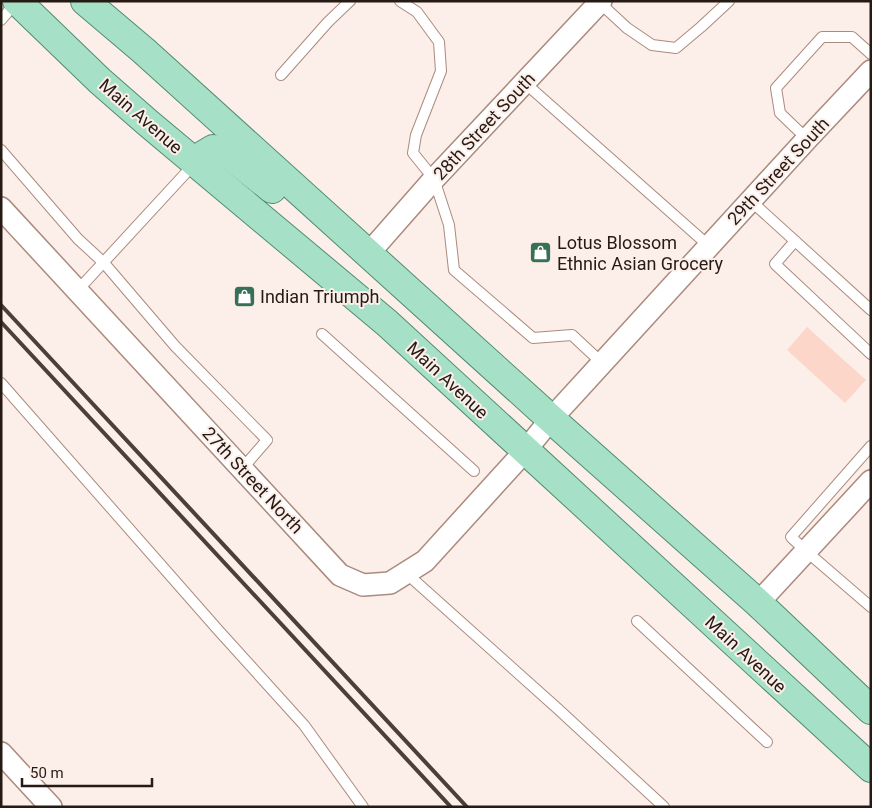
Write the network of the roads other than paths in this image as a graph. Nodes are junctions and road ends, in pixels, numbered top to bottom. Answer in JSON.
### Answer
{"nodes":[{"id":1,"x":17,"y":1,"type":"edge"},
{"id":2,"x":85,"y":1,"type":"edge"},
{"id":3,"x":350,"y":1,"type":"edge"},
{"id":4,"x":400,"y":1,"type":"edge"},
{"id":5,"x":729,"y":1,"type":"edge"},
{"id":6,"x":601,"y":2,"type":"edge"},
{"id":7,"x":1,"y":20,"type":"edge"},
{"id":8,"x":871,"y":54,"type":"edge"},
{"id":9,"x":871,"y":71,"type":"edge"},
{"id":10,"x":281,"y":75,"type":"dead end"},
{"id":11,"x":525,"y":83,"type":"junction"},
{"id":12,"x":807,"y":139,"type":"junction"},
{"id":13,"x":1,"y":150,"type":"edge"},
{"id":14,"x":195,"y":162,"type":"junction"},
{"id":15,"x":434,"y":179,"type":"junction"},
{"id":16,"x":751,"y":201,"type":"junction"},
{"id":17,"x":1,"y":208,"type":"edge"},
{"id":18,"x":795,"y":241,"type":"junction"},
{"id":19,"x":709,"y":246,"type":"junction"},
{"id":20,"x":369,"y":253,"type":"junction"},
{"id":21,"x":104,"y":263,"type":"junction"},
{"id":22,"x":397,"y":279,"type":"junction"},
{"id":23,"x":78,"y":290,"type":"junction"},
{"id":24,"x":871,"y":310,"type":"edge"},
{"id":25,"x":322,"y":334,"type":"dead end"},
{"id":26,"x":871,"y":354,"type":"edge"},
{"id":27,"x":602,"y":363,"type":"junction"},
{"id":28,"x":1,"y":383,"type":"edge"},
{"id":29,"x":5,"y":394,"type":"edge"},
{"id":30,"x":551,"y":419,"type":"junction"},
{"id":31,"x":871,"y":446,"type":"edge"},
{"id":32,"x":525,"y":450,"type":"junction"},
{"id":33,"x":242,"y":468,"type":"junction"},
{"id":34,"x":474,"y":471,"type":"dead end"},
{"id":35,"x":871,"y":481,"type":"edge"},
{"id":36,"x":806,"y":551,"type":"junction"},
{"id":37,"x":406,"y":573,"type":"junction"},
{"id":38,"x":758,"y":603,"type":"junction"},
{"id":39,"x":871,"y":607,"type":"edge"},
{"id":40,"x":637,"y":621,"type":"dead end"},
{"id":41,"x":871,"y":710,"type":"edge"},
{"id":42,"x":767,"y":742,"type":"dead end"},
{"id":43,"x":1,"y":753,"type":"edge"},
{"id":44,"x":871,"y":768,"type":"edge"},
{"id":45,"x":51,"y":807,"type":"edge"},
{"id":46,"x":363,"y":807,"type":"edge"},
{"id":47,"x":664,"y":807,"type":"edge"}],
"edges":[{"from":1,"to":7,"type":"lane"},
{"from":1,"to":14,"type":"main road","name":"Main Avenue"},
{"from":2,"to":20,"type":"main road"},
{"from":3,"to":10,"type":"lane"},
{"from":4,"to":15,"type":"lane"},
{"from":5,"to":6,"type":"lane"},
{"from":6,"to":11,"type":"street","name":"28th Street South"},
{"from":8,"to":12,"type":"lane"},
{"from":9,"to":12,"type":"street","name":"29th Street South"},
{"from":11,"to":15,"type":"street","name":"28th Street South"},
{"from":11,"to":19,"type":"lane"},
{"from":12,"to":16,"type":"street","name":"29th Street South"},
{"from":13,"to":21,"type":"lane"},
{"from":14,"to":21,"type":"lane"},
{"from":14,"to":22,"type":"main road"},
{"from":14,"to":32,"type":"main road","name":"Main Avenue"},
{"from":15,"to":20,"type":"street","name":"28th Street South"},
{"from":15,"to":27,"type":"lane"},
{"from":16,"to":18,"type":"lane"},
{"from":16,"to":19,"type":"street","name":"29th Street South"},
{"from":17,"to":23,"type":"street","name":"27th Street North"},
{"from":18,"to":24,"type":"lane"},
{"from":18,"to":26,"type":"lane"},
{"from":19,"to":27,"type":"street","name":"29th Street South"},
{"from":20,"to":22,"type":"main road"},
{"from":21,"to":23,"type":"lane"},
{"from":21,"to":33,"type":"lane"},
{"from":22,"to":30,"type":"main road"},
{"from":23,"to":33,"type":"street","name":"27th Street North"},
{"from":25,"to":34,"type":"lane"},
{"from":27,"to":30,"type":"street","name":"29th Street South"},
{"from":28,"to":29,"type":"lane"},
{"from":29,"to":46,"type":"lane"},
{"from":30,"to":32,"type":"street","name":"29th Street South"},
{"from":30,"to":38,"type":"main road"},
{"from":31,"to":36,"type":"lane"},
{"from":32,"to":37,"type":"street","name":"27th Street North"},
{"from":32,"to":44,"type":"main road","name":"Main Avenue"},
{"from":33,"to":37,"type":"street","name":"27th Street North"},
{"from":35,"to":36,"type":"street"},
{"from":36,"to":38,"type":"street"},
{"from":36,"to":39,"type":"lane"},
{"from":37,"to":47,"type":"lane"},
{"from":38,"to":41,"type":"main road"},
{"from":40,"to":42,"type":"lane"},
{"from":43,"to":45,"type":"street"}]}
